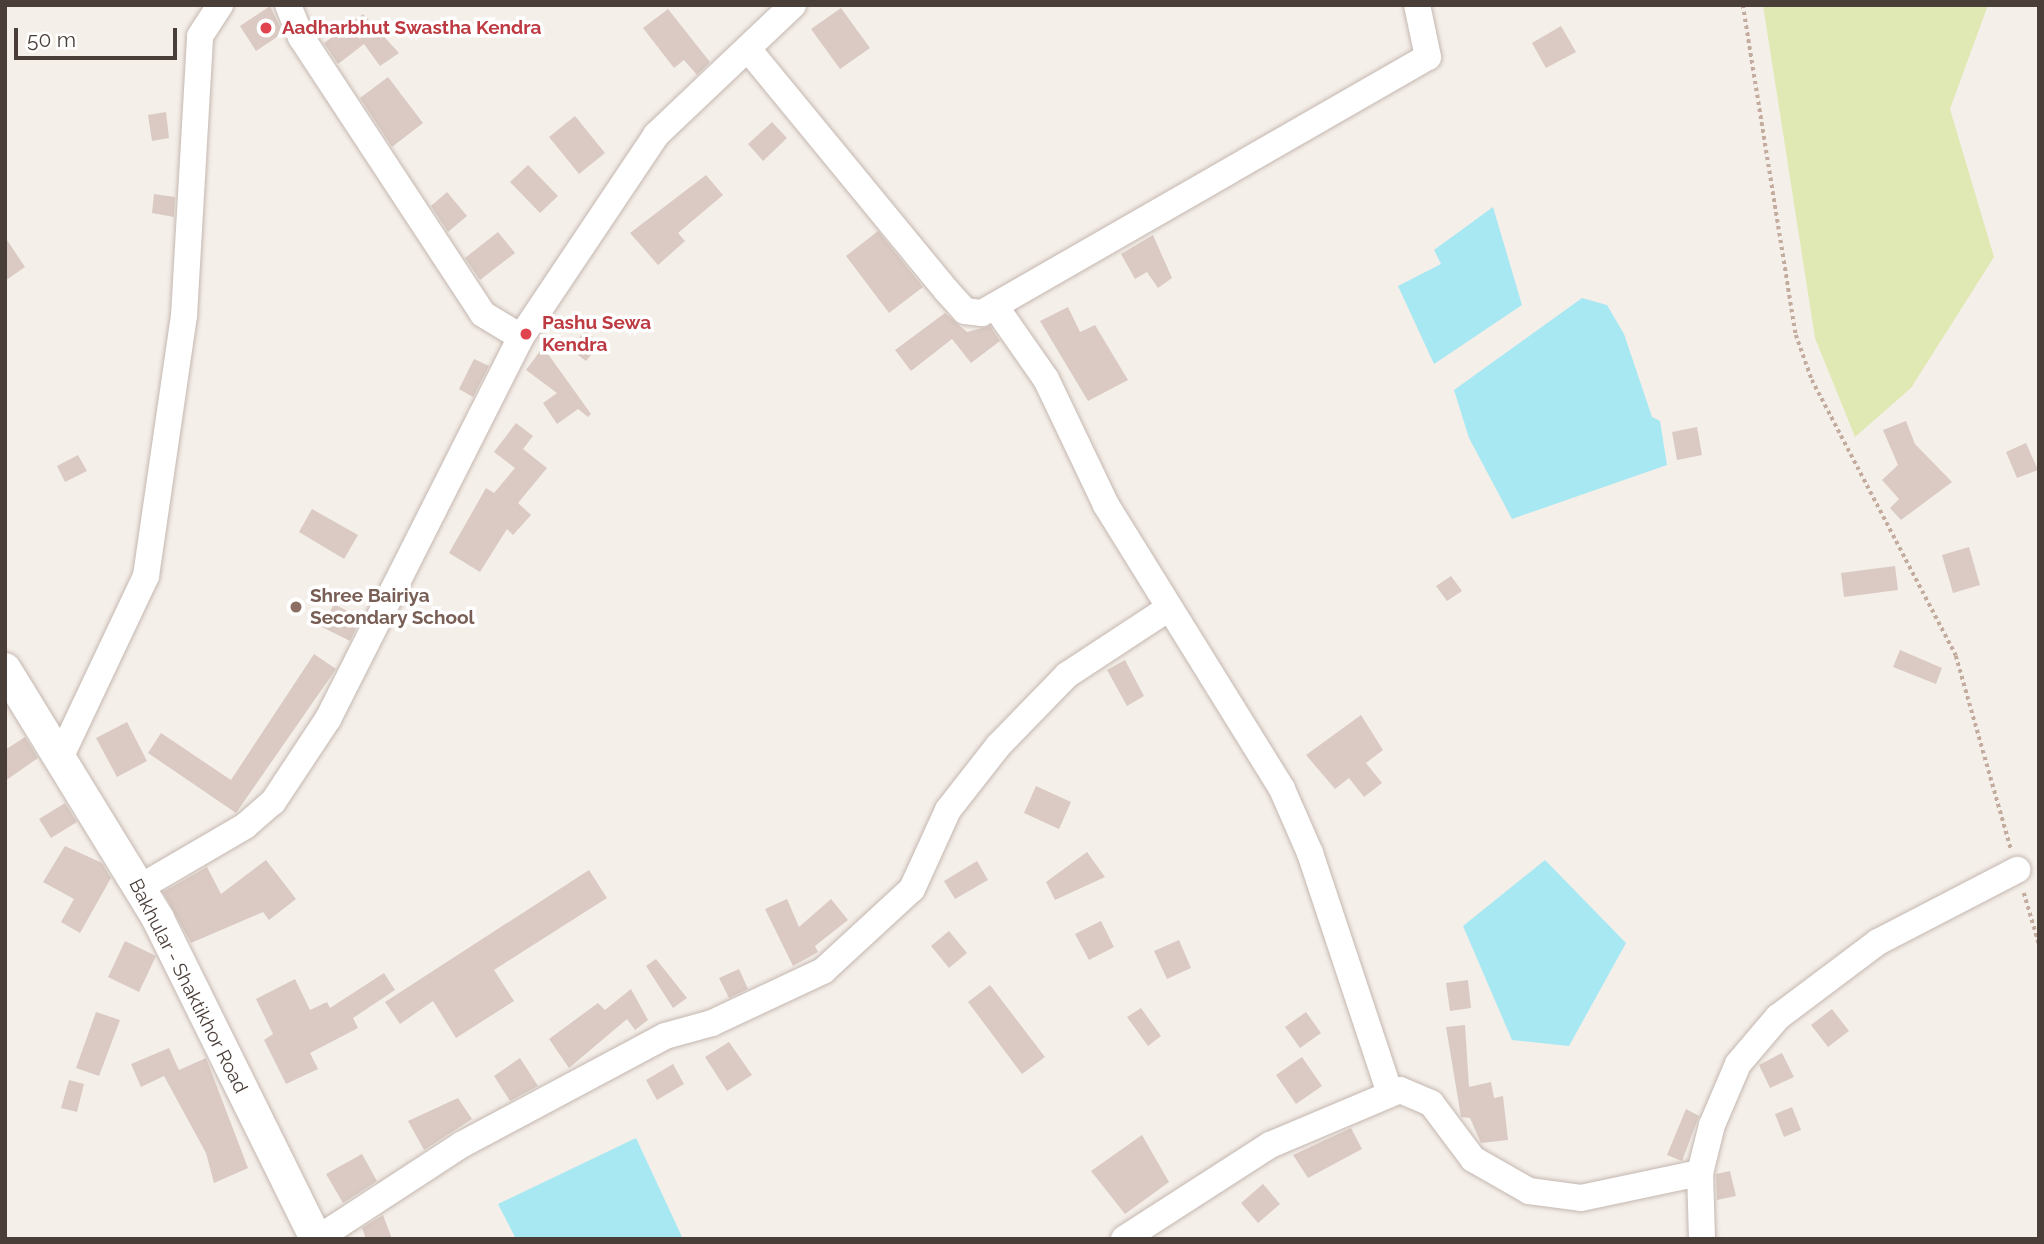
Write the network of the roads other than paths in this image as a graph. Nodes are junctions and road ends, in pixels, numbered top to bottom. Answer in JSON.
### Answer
{"nodes":[{"id":1,"x":220,"y":5,"type":"edge"},
{"id":2,"x":288,"y":5,"type":"edge"},
{"id":3,"x":793,"y":5,"type":"edge"},
{"id":4,"x":1417,"y":5,"type":"edge"},
{"id":5,"x":748,"y":49,"type":"junction"},
{"id":6,"x":995,"y":306,"type":"junction"},
{"id":7,"x":521,"y":337,"type":"junction"},
{"id":8,"x":1169,"y":608,"type":"junction"},
{"id":9,"x":5,"y":669,"type":"edge"},
{"id":10,"x":60,"y":758,"type":"junction"},
{"id":11,"x":2017,"y":870,"type":"road end"},
{"id":12,"x":139,"y":888,"type":"junction"},
{"id":13,"x":1390,"y":1093,"type":"junction"},
{"id":14,"x":1700,"y":1173,"type":"junction"},
{"id":15,"x":316,"y":1239,"type":"edge"},
{"id":16,"x":1124,"y":1239,"type":"edge"},
{"id":17,"x":1702,"y":1239,"type":"edge"}],
"edges":[{"from":1,"to":10,"type":"street"},
{"from":2,"to":7,"type":"street"},
{"from":3,"to":5,"type":"street"},
{"from":4,"to":6,"type":"street"},
{"from":5,"to":6,"type":"street"},
{"from":5,"to":7,"type":"street"},
{"from":6,"to":8,"type":"street"},
{"from":7,"to":12,"type":"street"},
{"from":8,"to":13,"type":"street"},
{"from":8,"to":15,"type":"street"},
{"from":9,"to":10,"type":"street","name":"Bakhular - Shaktikhor Road"},
{"from":10,"to":12,"type":"street","name":"Bakhular - Shaktikhor Road"},
{"from":11,"to":14,"type":"street"},
{"from":12,"to":15,"type":"street","name":"Bakhular - Shaktikhor Road"},
{"from":13,"to":14,"type":"street"},
{"from":13,"to":16,"type":"street"},
{"from":14,"to":17,"type":"street"}]}
